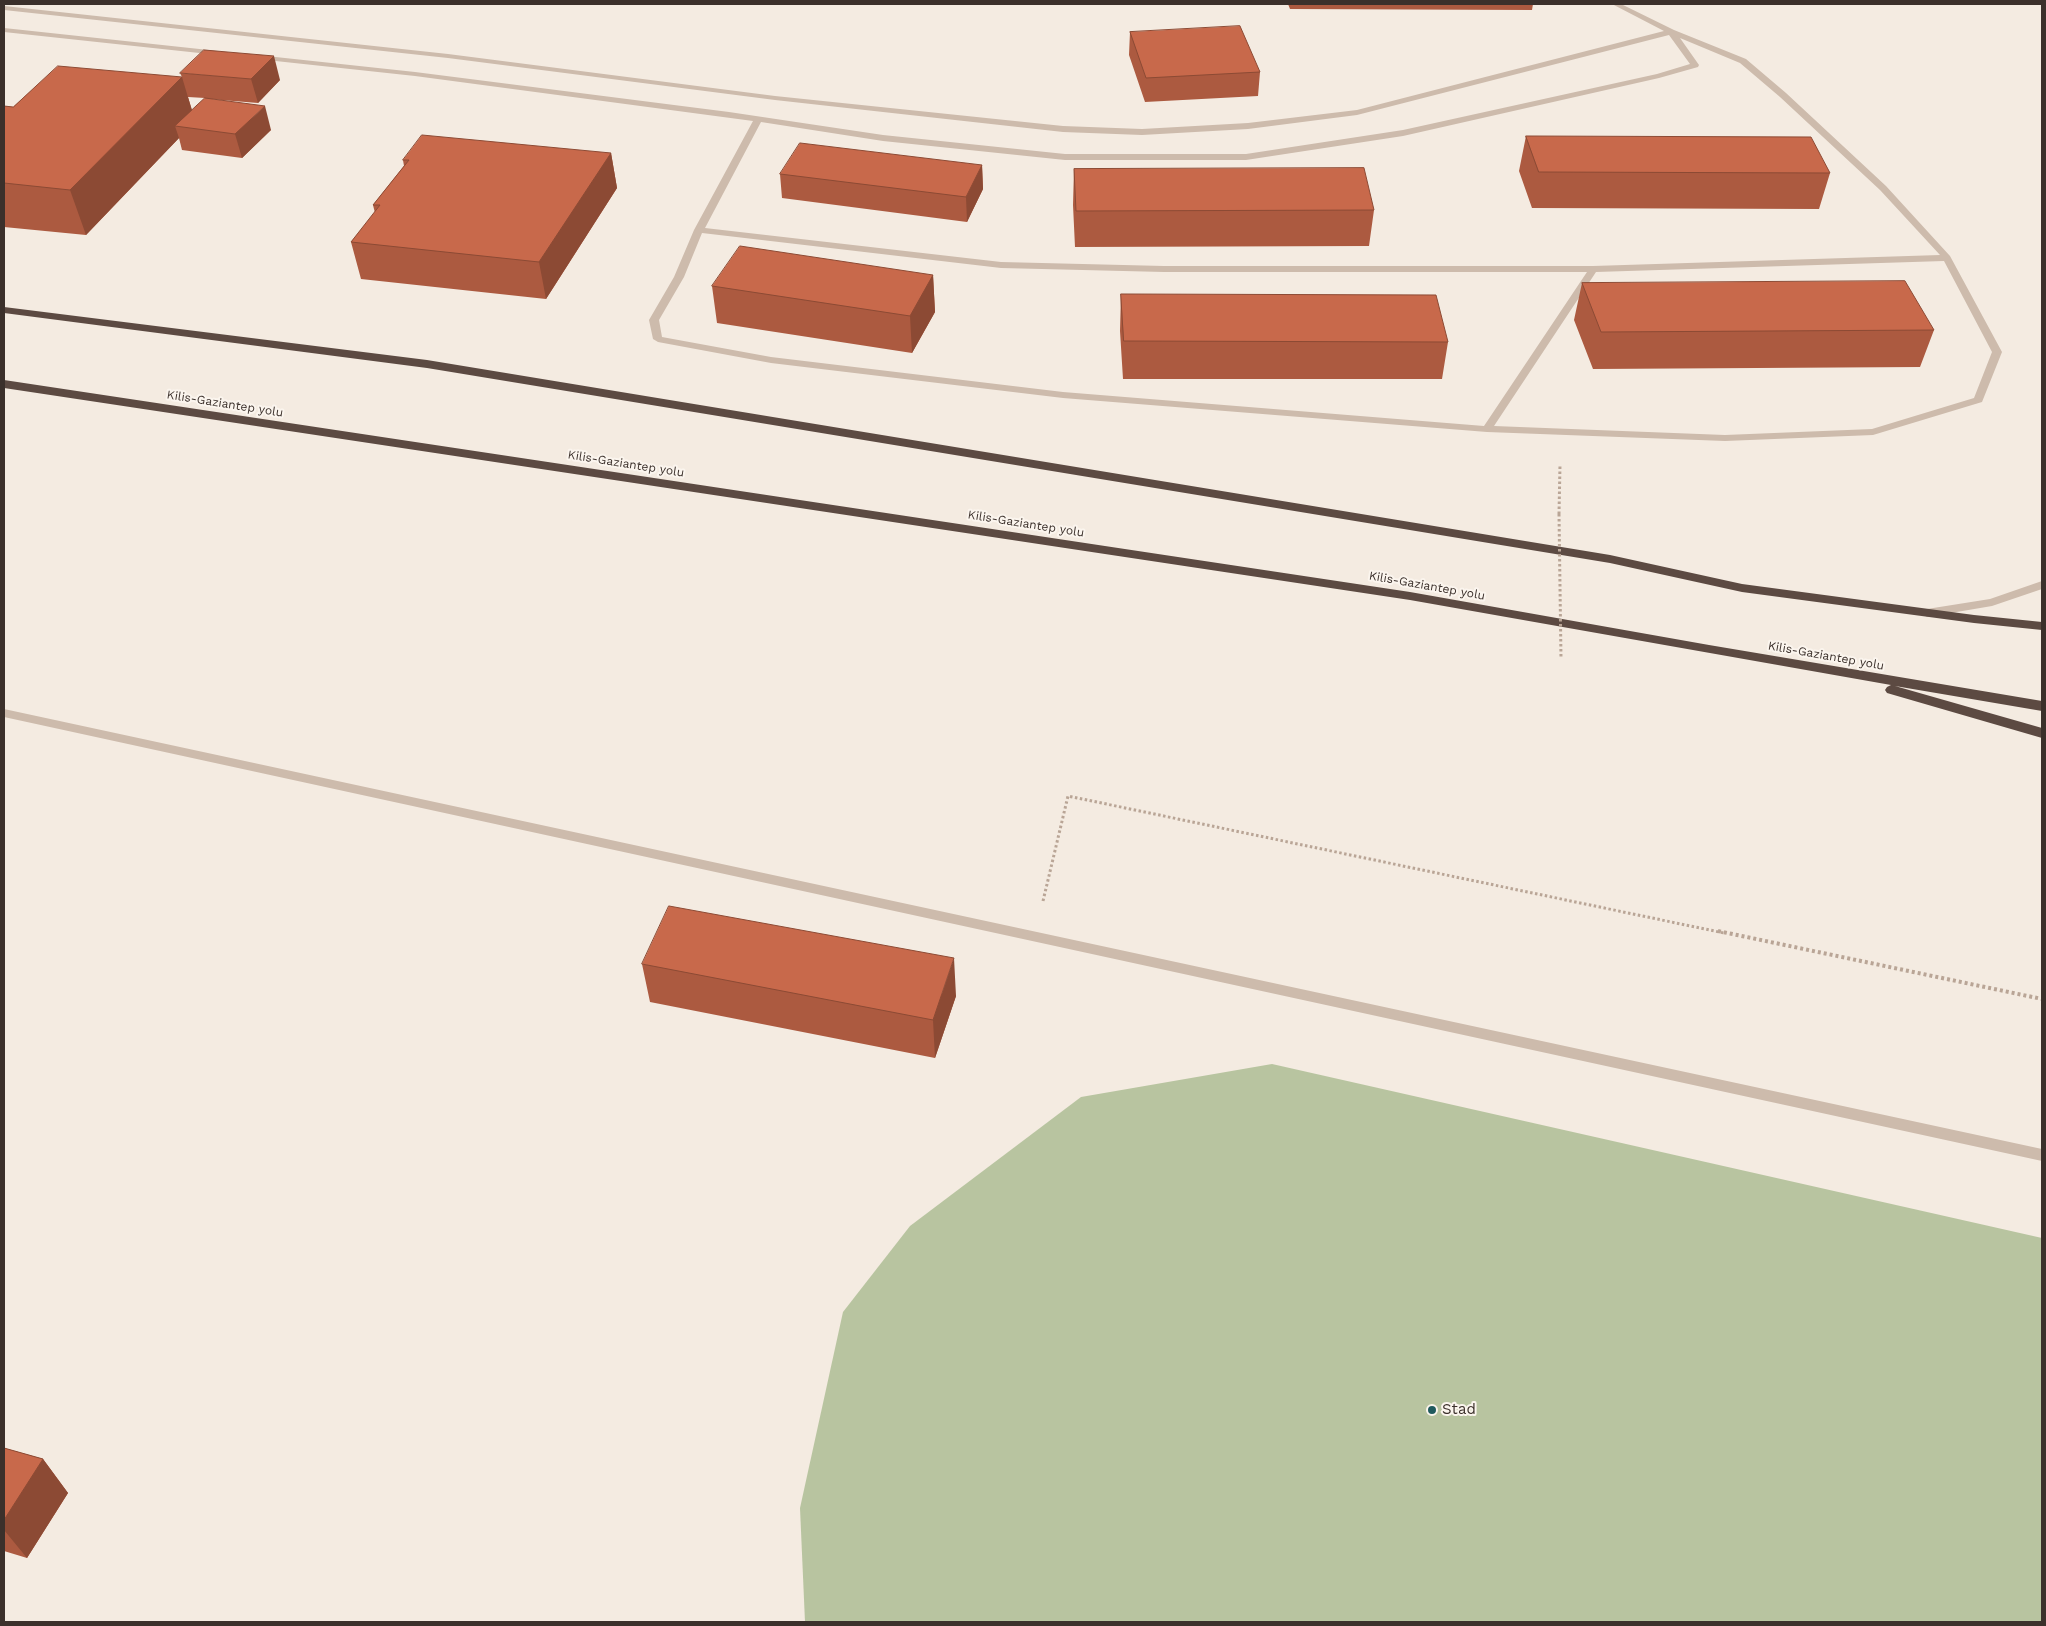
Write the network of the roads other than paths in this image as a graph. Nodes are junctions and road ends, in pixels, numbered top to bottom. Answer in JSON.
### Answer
{"nodes":[{"id":1,"x":1616,"y":4,"type":"edge"},
{"id":2,"x":4,"y":8,"type":"edge"},
{"id":3,"x":4,"y":30,"type":"edge"},
{"id":4,"x":1671,"y":32,"type":"junction"},
{"id":5,"x":232,"y":54,"type":"edge"},
{"id":6,"x":251,"y":56,"type":"edge"},
{"id":7,"x":758,"y":120,"type":"junction"},
{"id":8,"x":699,"y":230,"type":"junction"},
{"id":9,"x":1947,"y":258,"type":"junction"},
{"id":10,"x":1593,"y":269,"type":"junction"},
{"id":11,"x":4,"y":310,"type":"edge"},
{"id":12,"x":4,"y":384,"type":"edge"},
{"id":13,"x":1488,"y":429,"type":"junction"},
{"id":14,"x":2042,"y":585,"type":"edge"},
{"id":15,"x":1928,"y":613,"type":"junction"},
{"id":16,"x":2042,"y":626,"type":"edge"},
{"id":17,"x":1821,"y":669,"type":"junction"},
{"id":18,"x":2042,"y":706,"type":"edge"},
{"id":19,"x":4,"y":713,"type":"edge"},
{"id":20,"x":2042,"y":733,"type":"edge"},
{"id":21,"x":2042,"y":1155,"type":"edge"}],
"edges":[{"from":1,"to":4,"type":"street"},
{"from":2,"to":4,"type":"street"},
{"from":3,"to":5,"type":"street"},
{"from":4,"to":7,"type":"street"},
{"from":4,"to":9,"type":"street"},
{"from":6,"to":7,"type":"street"},
{"from":7,"to":8,"type":"street"},
{"from":8,"to":10,"type":"street"},
{"from":8,"to":13,"type":"street"},
{"from":9,"to":10,"type":"street"},
{"from":9,"to":13,"type":"street"},
{"from":10,"to":13,"type":"street"},
{"from":11,"to":15,"type":"highway"},
{"from":12,"to":17,"type":"highway","name":"Kilis-Gaziantep yolu"},
{"from":14,"to":15,"type":"street"},
{"from":15,"to":16,"type":"highway"},
{"from":17,"to":18,"type":"highway","name":"Kilis-Gaziantep yolu"},
{"from":17,"to":20,"type":"highway"},
{"from":19,"to":21,"type":"street"}]}
